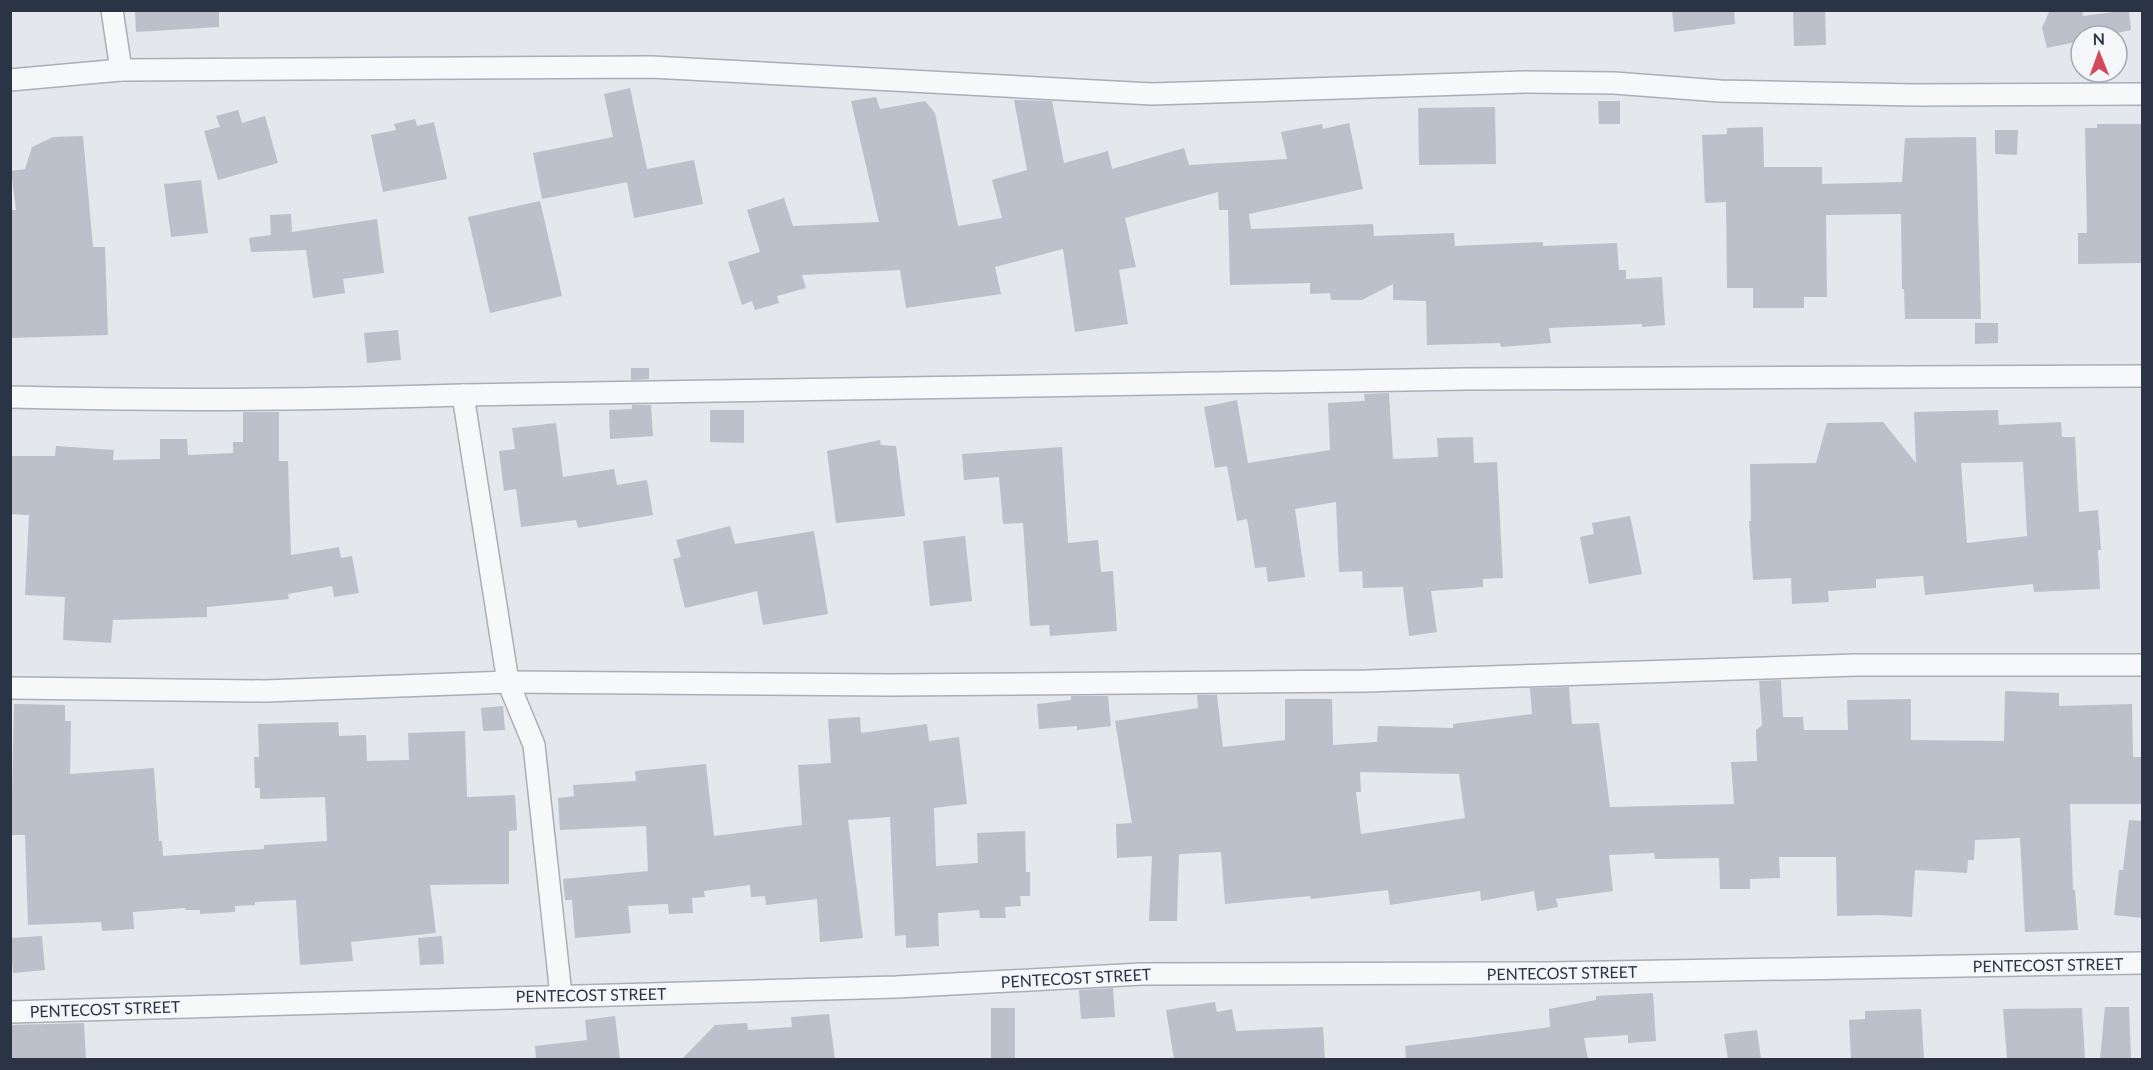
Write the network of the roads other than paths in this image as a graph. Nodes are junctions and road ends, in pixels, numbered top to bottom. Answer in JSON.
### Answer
{"nodes":[{"id":1,"x":112,"y":10,"type":"edge"},
{"id":2,"x":122,"y":70,"type":"junction"},
{"id":3,"x":10,"y":80,"type":"edge"},
{"id":4,"x":2142,"y":94,"type":"edge"},
{"id":5,"x":2142,"y":376,"type":"edge"},
{"id":6,"x":463,"y":395,"type":"junction"},
{"id":7,"x":10,"y":397,"type":"edge"},
{"id":8,"x":2142,"y":665,"type":"edge"},
{"id":9,"x":508,"y":682,"type":"junction"},
{"id":10,"x":10,"y":688,"type":"edge"},
{"id":11,"x":2142,"y":963,"type":"edge"},
{"id":12,"x":561,"y":995,"type":"junction"},
{"id":13,"x":10,"y":1012,"type":"edge"}],
"edges":[{"from":1,"to":2,"type":"street"},
{"from":2,"to":3,"type":"street"},
{"from":2,"to":4,"type":"street"},
{"from":5,"to":6,"type":"street"},
{"from":6,"to":7,"type":"street"},
{"from":6,"to":9,"type":"street"},
{"from":8,"to":9,"type":"street"},
{"from":9,"to":10,"type":"street"},
{"from":9,"to":12,"type":"street"},
{"from":11,"to":12,"type":"street","name":"PENTECOST STREET"},
{"from":12,"to":13,"type":"street","name":"PENTECOST STREET"}]}
